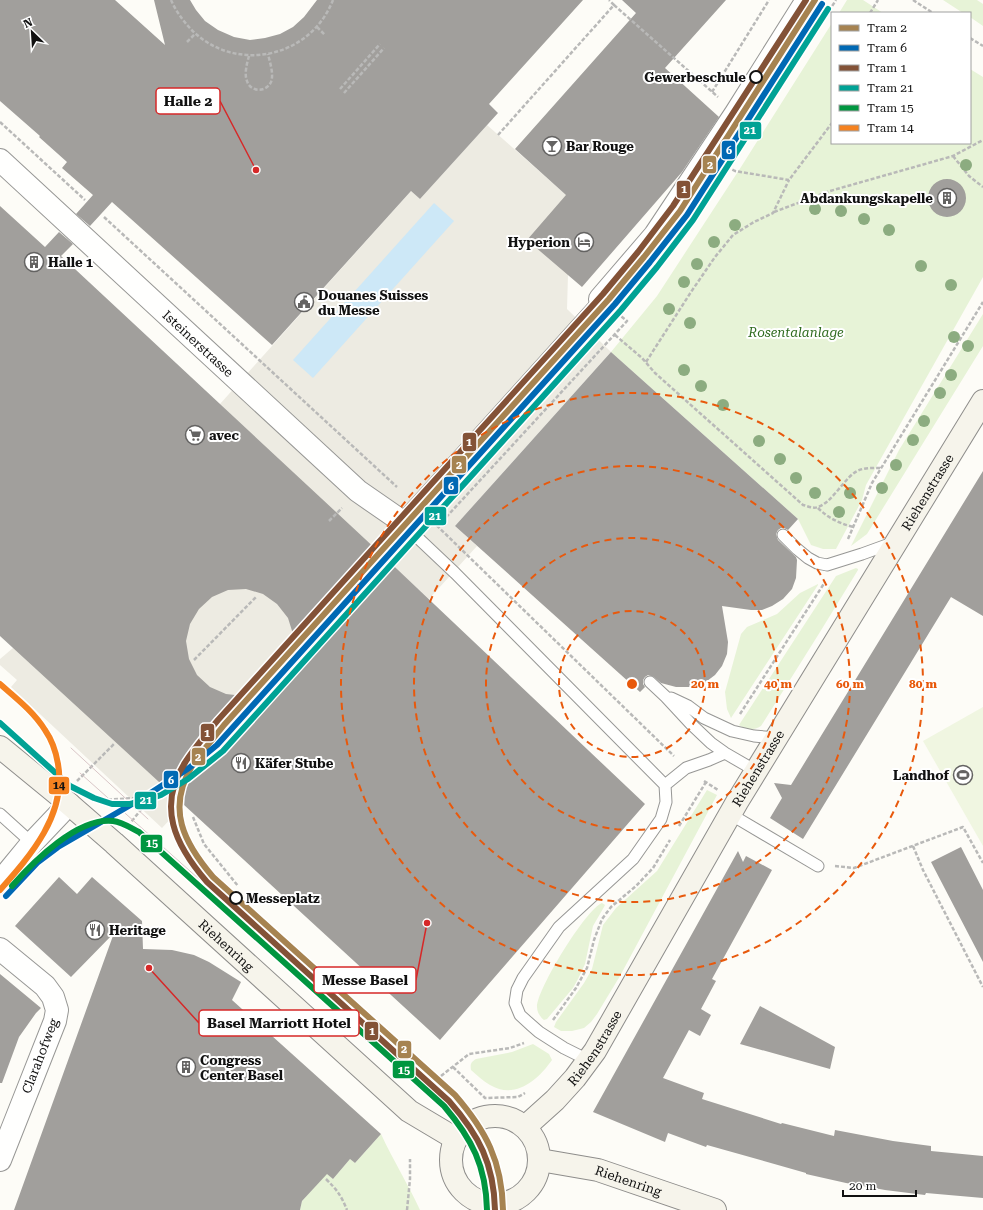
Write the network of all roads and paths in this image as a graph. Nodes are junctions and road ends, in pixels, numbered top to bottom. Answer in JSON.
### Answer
{"nodes":[{"id":1,"x":171,"y":0,"type":"edge"},
{"id":2,"x":333,"y":0,"type":"edge"},
{"id":3,"x":609,"y":0,"type":"edge"},
{"id":4,"x":769,"y":0,"type":"edge"},
{"id":5,"x":807,"y":0,"type":"edge"},
{"id":6,"x":878,"y":0,"type":"edge"},
{"id":7,"x":913,"y":0,"type":"edge"},
{"id":8,"x":614,"y":5,"type":"junction"},
{"id":9,"x":871,"y":12,"type":"edge"},
{"id":10,"x":931,"y":12,"type":"edge"},
{"id":11,"x":317,"y":27,"type":"junction"},
{"id":12,"x":195,"y":34,"type":"junction"},
{"id":13,"x":325,"y":35,"type":"dead end"},
{"id":14,"x":971,"y":39,"type":"edge"},
{"id":15,"x":187,"y":42,"type":"dead end"},
{"id":16,"x":380,"y":44,"type":"dead end"},
{"id":17,"x":983,"y":46,"type":"edge"},
{"id":18,"x":384,"y":48,"type":"dead end"},
{"id":19,"x":268,"y":54,"type":"junction"},
{"id":20,"x":248,"y":56,"type":"junction"},
{"id":21,"x":340,"y":89,"type":"dead end"},
{"id":22,"x":344,"y":92,"type":"dead end"},
{"id":23,"x":712,"y":92,"type":"junction"},
{"id":24,"x":736,"y":113,"type":"junction"},
{"id":25,"x":0,"y":122,"type":"edge"},
{"id":26,"x":831,"y":124,"type":"edge"},
{"id":27,"x":498,"y":134,"type":"dead end"},
{"id":28,"x":983,"y":140,"type":"edge"},
{"id":29,"x":707,"y":156,"type":"junction"},
{"id":30,"x":953,"y":156,"type":"junction"},
{"id":31,"x":0,"y":160,"type":"edge"},
{"id":32,"x":790,"y":180,"type":"junction"},
{"id":33,"x":983,"y":187,"type":"edge"},
{"id":34,"x":85,"y":200,"type":"dead end"},
{"id":35,"x":773,"y":213,"type":"junction"},
{"id":36,"x":104,"y":217,"type":"dead end"},
{"id":37,"x":983,"y":302,"type":"edge"},
{"id":38,"x":606,"y":304,"type":"junction"},
{"id":39,"x":615,"y":335,"type":"junction"},
{"id":40,"x":646,"y":362,"type":"junction"},
{"id":41,"x":983,"y":401,"type":"edge"},
{"id":42,"x":881,"y":468,"type":"junction"},
{"id":43,"x":416,"y":505,"type":"junction"},
{"id":44,"x":818,"y":508,"type":"junction"},
{"id":45,"x":400,"y":522,"type":"junction"},
{"id":46,"x":438,"y":526,"type":"junction"},
{"id":47,"x":853,"y":527,"type":"junction"},
{"id":48,"x":784,"y":535,"type":"dead end"},
{"id":49,"x":847,"y":540,"type":"dead end"},
{"id":50,"x":897,"y":541,"type":"junction"},
{"id":51,"x":356,"y":563,"type":"dead end"},
{"id":52,"x":367,"y":571,"type":"dead end"},
{"id":53,"x":827,"y":579,"type":"dead end"},
{"id":54,"x":257,"y":596,"type":"dead end"},
{"id":55,"x":194,"y":660,"type":"dead end"},
{"id":56,"x":650,"y":682,"type":"dead end"},
{"id":57,"x":666,"y":696,"type":"junction"},
{"id":58,"x":739,"y":715,"type":"dead end"},
{"id":59,"x":777,"y":738,"type":"junction"},
{"id":60,"x":115,"y":743,"type":"dead end"},
{"id":61,"x":0,"y":747,"type":"edge"},
{"id":62,"x":725,"y":753,"type":"junction"},
{"id":63,"x":686,"y":768,"type":"junction"},
{"id":64,"x":756,"y":771,"type":"junction"},
{"id":65,"x":710,"y":778,"type":"dead end"},
{"id":66,"x":706,"y":782,"type":"junction"},
{"id":67,"x":665,"y":785,"type":"junction"},
{"id":68,"x":161,"y":787,"type":"dead end"},
{"id":69,"x":151,"y":798,"type":"junction"},
{"id":70,"x":65,"y":800,"type":"junction"},
{"id":71,"x":0,"y":814,"type":"edge"},
{"id":72,"x":730,"y":814,"type":"junction"},
{"id":73,"x":193,"y":817,"type":"dead end"},
{"id":74,"x":678,"y":828,"type":"dead end"},
{"id":75,"x":674,"y":835,"type":"dead end"},
{"id":76,"x":32,"y":843,"type":"junction"},
{"id":77,"x":114,"y":843,"type":"junction"},
{"id":78,"x":913,"y":846,"type":"junction"},
{"id":79,"x":983,"y":863,"type":"edge"},
{"id":80,"x":818,"y":866,"type":"joint"},
{"id":81,"x":0,"y":882,"type":"edge"},
{"id":82,"x":238,"y":886,"type":"dead end"},
{"id":83,"x":0,"y":949,"type":"edge"},
{"id":84,"x":983,"y":987,"type":"edge"},
{"id":85,"x":539,"y":1032,"type":"junction"},
{"id":86,"x":588,"y":1060,"type":"junction"},
{"id":87,"x":453,"y":1067,"type":"junction"},
{"id":88,"x":441,"y":1076,"type":"dead end"},
{"id":89,"x":530,"y":1091,"type":"dead end"},
{"id":90,"x":525,"y":1127,"type":"junction"},
{"id":91,"x":456,"y":1139,"type":"junction"},
{"id":92,"x":410,"y":1159,"type":"dead end"},
{"id":93,"x":0,"y":1160,"type":"edge"},
{"id":94,"x":540,"y":1160,"type":"junction"},
{"id":95,"x":326,"y":1179,"type":"dead end"},
{"id":96,"x":458,"y":1185,"type":"junction"},
{"id":97,"x":513,"y":1205,"type":"edge"},
{"id":98,"x":347,"y":1210,"type":"edge"},
{"id":99,"x":407,"y":1210,"type":"edge"},
{"id":100,"x":469,"y":1210,"type":"edge"},
{"id":101,"x":715,"y":1210,"type":"edge"}],
"edges":[{"from":1,"to":12,"type":"path"},
{"from":2,"to":11,"type":"path"},
{"from":3,"to":8,"type":"path"},
{"from":4,"to":23,"type":"path"},
{"from":5,"to":24,"type":"street"},
{"from":6,"to":9,"type":"path"},
{"from":7,"to":10,"type":"path"},
{"from":8,"to":23,"type":"path"},
{"from":8,"to":27,"type":"path"},
{"from":11,"to":13,"type":"path"},
{"from":11,"to":19,"type":"path"},
{"from":12,"to":15,"type":"path"},
{"from":12,"to":20,"type":"path"},
{"from":14,"to":17,"type":"path"},
{"from":16,"to":21,"type":"path"},
{"from":18,"to":22,"type":"path"},
{"from":19,"to":20,"type":"path"},
{"from":19,"to":20,"type":"path"},
{"from":23,"to":24,"type":"path"},
{"from":24,"to":29,"type":"street"},
{"from":25,"to":34,"type":"path"},
{"from":26,"to":32,"type":"path"},
{"from":28,"to":30,"type":"path"},
{"from":29,"to":32,"type":"path"},
{"from":29,"to":38,"type":"street"},
{"from":30,"to":33,"type":"path"},
{"from":30,"to":35,"type":"path"},
{"from":31,"to":45,"type":"street","name":"Isteinerstrasse"},
{"from":32,"to":35,"type":"path"},
{"from":35,"to":40,"type":"path"},
{"from":36,"to":43,"type":"path"},
{"from":37,"to":42,"type":"path"},
{"from":38,"to":39,"type":"path"},
{"from":38,"to":43,"type":"lane"},
{"from":39,"to":40,"type":"path"},
{"from":39,"to":46,"type":"path"},
{"from":40,"to":44,"type":"path"},
{"from":41,"to":50,"type":"main road","name":"Riehenstrasse"},
{"from":42,"to":44,"type":"path"},
{"from":42,"to":47,"type":"path"},
{"from":43,"to":45,"type":"lane"},
{"from":43,"to":46,"type":"path"},
{"from":44,"to":47,"type":"path"},
{"from":45,"to":67,"type":"lane"},
{"from":46,"to":63,"type":"path"},
{"from":47,"to":49,"type":"path"},
{"from":48,"to":50,"type":"lane"},
{"from":50,"to":59,"type":"main road","name":"Riehenstrasse"},
{"from":51,"to":52,"type":"path"},
{"from":53,"to":58,"type":"path"},
{"from":54,"to":55,"type":"path"},
{"from":56,"to":57,"type":"lane"},
{"from":57,"to":59,"type":"lane"},
{"from":57,"to":62,"type":"lane"},
{"from":59,"to":64,"type":"main road","name":"Riehenstrasse"},
{"from":60,"to":70,"type":"path"},
{"from":61,"to":70,"type":"main road","name":"Riehenring"},
{"from":62,"to":63,"type":"lane"},
{"from":62,"to":64,"type":"lane"},
{"from":63,"to":66,"type":"path"},
{"from":63,"to":67,"type":"lane"},
{"from":64,"to":72,"type":"main road","name":"Riehenstrasse"},
{"from":65,"to":66,"type":"path"},
{"from":66,"to":74,"type":"path"},
{"from":67,"to":85,"type":"lane"},
{"from":68,"to":69,"type":"path"},
{"from":69,"to":70,"type":"path"},
{"from":69,"to":77,"type":"path"},
{"from":70,"to":76,"type":"street"},
{"from":70,"to":77,"type":"main road","name":"Riehenring"},
{"from":71,"to":76,"type":"lane"},
{"from":72,"to":80,"type":"lane"},
{"from":72,"to":86,"type":"main road","name":"Riehenstrasse"},
{"from":73,"to":82,"type":"path"},
{"from":75,"to":85,"type":"path"},
{"from":76,"to":81,"type":"street"},
{"from":77,"to":91,"type":"main road","name":"Riehenring"},
{"from":78,"to":79,"type":"path"},
{"from":78,"to":80,"type":"path"},
{"from":78,"to":84,"type":"path"},
{"from":83,"to":93,"type":"street","name":"Clarahofweg"},
{"from":85,"to":86,"type":"lane"},
{"from":85,"to":87,"type":"path"},
{"from":86,"to":90,"type":"main road","name":"Riehenstrasse"},
{"from":87,"to":88,"type":"path"},
{"from":87,"to":89,"type":"path"},
{"from":90,"to":91,"type":"main road"},
{"from":90,"to":94,"type":"main road"},
{"from":91,"to":96,"type":"main road"},
{"from":92,"to":99,"type":"path"},
{"from":94,"to":97,"type":"main road"},
{"from":94,"to":101,"type":"main road","name":"Riehenring"},
{"from":95,"to":98,"type":"path"},
{"from":96,"to":97,"type":"main road"},
{"from":96,"to":100,"type":"main road"}]}
